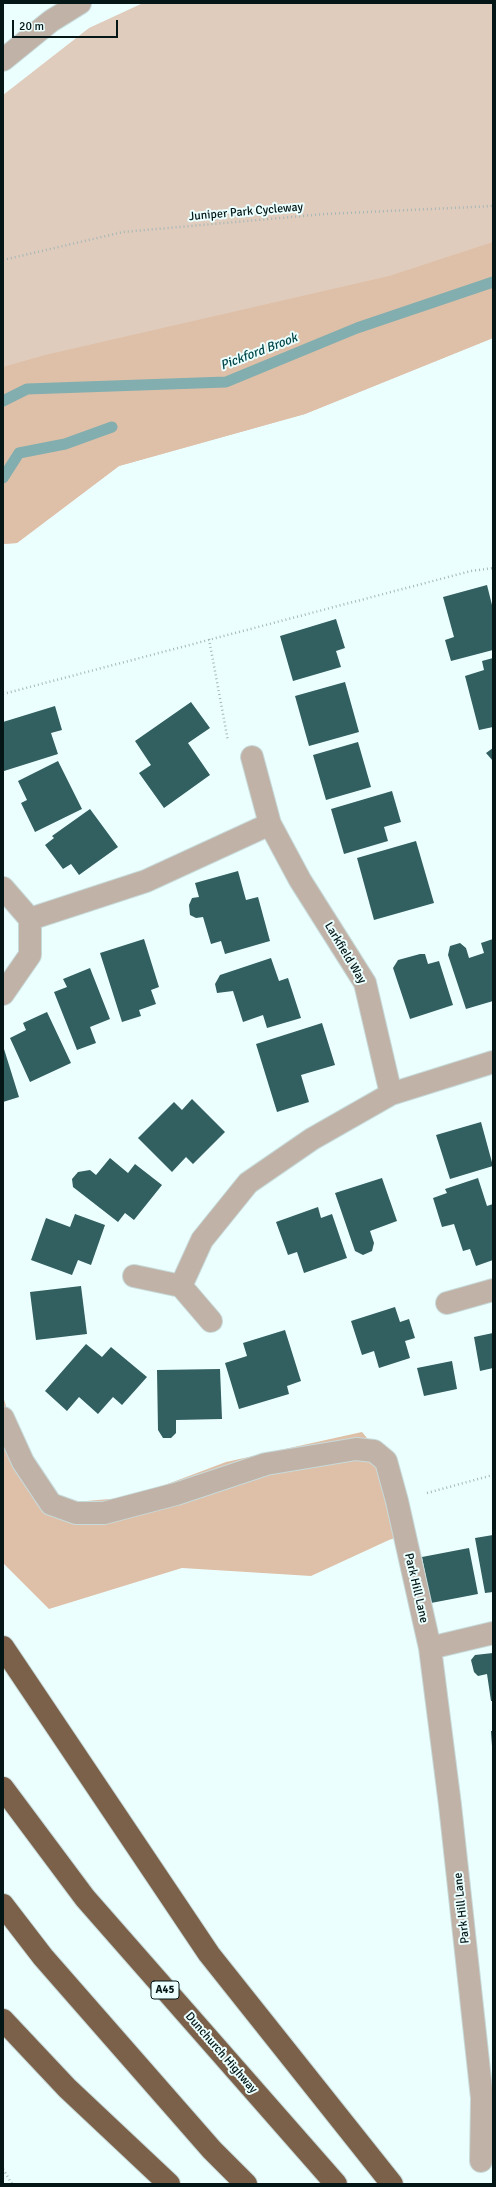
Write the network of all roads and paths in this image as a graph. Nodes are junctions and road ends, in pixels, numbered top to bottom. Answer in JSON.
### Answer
{"nodes":[{"id":1,"x":80,"y":3,"type":"edge"},
{"id":2,"x":3,"y":60,"type":"edge"},
{"id":3,"x":493,"y":206,"type":"edge"},
{"id":4,"x":3,"y":260,"type":"edge"},
{"id":5,"x":493,"y":568,"type":"edge"},
{"id":6,"x":209,"y":639,"type":"junction"},
{"id":7,"x":3,"y":694,"type":"edge"},
{"id":8,"x":252,"y":757,"type":"joint"},
{"id":9,"x":270,"y":824,"type":"junction"},
{"id":10,"x":3,"y":888,"type":"edge"},
{"id":11,"x":30,"y":920,"type":"junction"},
{"id":12,"x":3,"y":994,"type":"edge"},
{"id":13,"x":493,"y":1062,"type":"edge"},
{"id":14,"x":391,"y":1094,"type":"junction"},
{"id":15,"x":134,"y":1276,"type":"dead end"},
{"id":16,"x":181,"y":1286,"type":"junction"},
{"id":17,"x":493,"y":1290,"type":"edge"},
{"id":18,"x":448,"y":1304,"type":"dead end"},
{"id":19,"x":211,"y":1321,"type":"dead end"},
{"id":20,"x":3,"y":1418,"type":"edge"},
{"id":21,"x":493,"y":1475,"type":"edge"},
{"id":22,"x":397,"y":1501,"type":"junction"},
{"id":23,"x":493,"y":1633,"type":"edge"},
{"id":24,"x":3,"y":1647,"type":"edge"},
{"id":25,"x":430,"y":1648,"type":"junction"},
{"id":26,"x":3,"y":1788,"type":"edge"},
{"id":27,"x":3,"y":1905,"type":"edge"},
{"id":28,"x":3,"y":2020,"type":"edge"},
{"id":29,"x":481,"y":2160,"type":"dead end"},
{"id":30,"x":3,"y":2168,"type":"edge"},
{"id":31,"x":12,"y":2184,"type":"edge"},
{"id":32,"x":169,"y":2184,"type":"edge"},
{"id":33,"x":246,"y":2184,"type":"edge"},
{"id":34,"x":336,"y":2184,"type":"edge"},
{"id":35,"x":392,"y":2184,"type":"edge"}],
"edges":[{"from":1,"to":2,"type":"street"},
{"from":3,"to":4,"type":"path","name":"Juniper Park Cycleway"},
{"from":5,"to":6,"type":"path"},
{"from":6,"to":7,"type":"path"},
{"from":6,"to":8,"type":"path"},
{"from":8,"to":9,"type":"street","name":"Larkfield Way"},
{"from":9,"to":11,"type":"street"},
{"from":9,"to":14,"type":"street","name":"Larkfield Way"},
{"from":10,"to":11,"type":"street"},
{"from":11,"to":12,"type":"street"},
{"from":13,"to":14,"type":"street"},
{"from":14,"to":16,"type":"street"},
{"from":15,"to":16,"type":"street"},
{"from":16,"to":19,"type":"street"},
{"from":17,"to":18,"type":"street"},
{"from":20,"to":22,"type":"street","name":"Park Hill Lane"},
{"from":21,"to":22,"type":"path"},
{"from":22,"to":25,"type":"street","name":"Park Hill Lane"},
{"from":23,"to":25,"type":"street"},
{"from":24,"to":35,"type":"highway"},
{"from":25,"to":29,"type":"street","name":"Park Hill Lane"},
{"from":26,"to":34,"type":"highway","name":"Dunchurch Highway","number":"A45"},
{"from":27,"to":33,"type":"highway"},
{"from":28,"to":32,"type":"highway"},
{"from":30,"to":31,"type":"path"}]}
